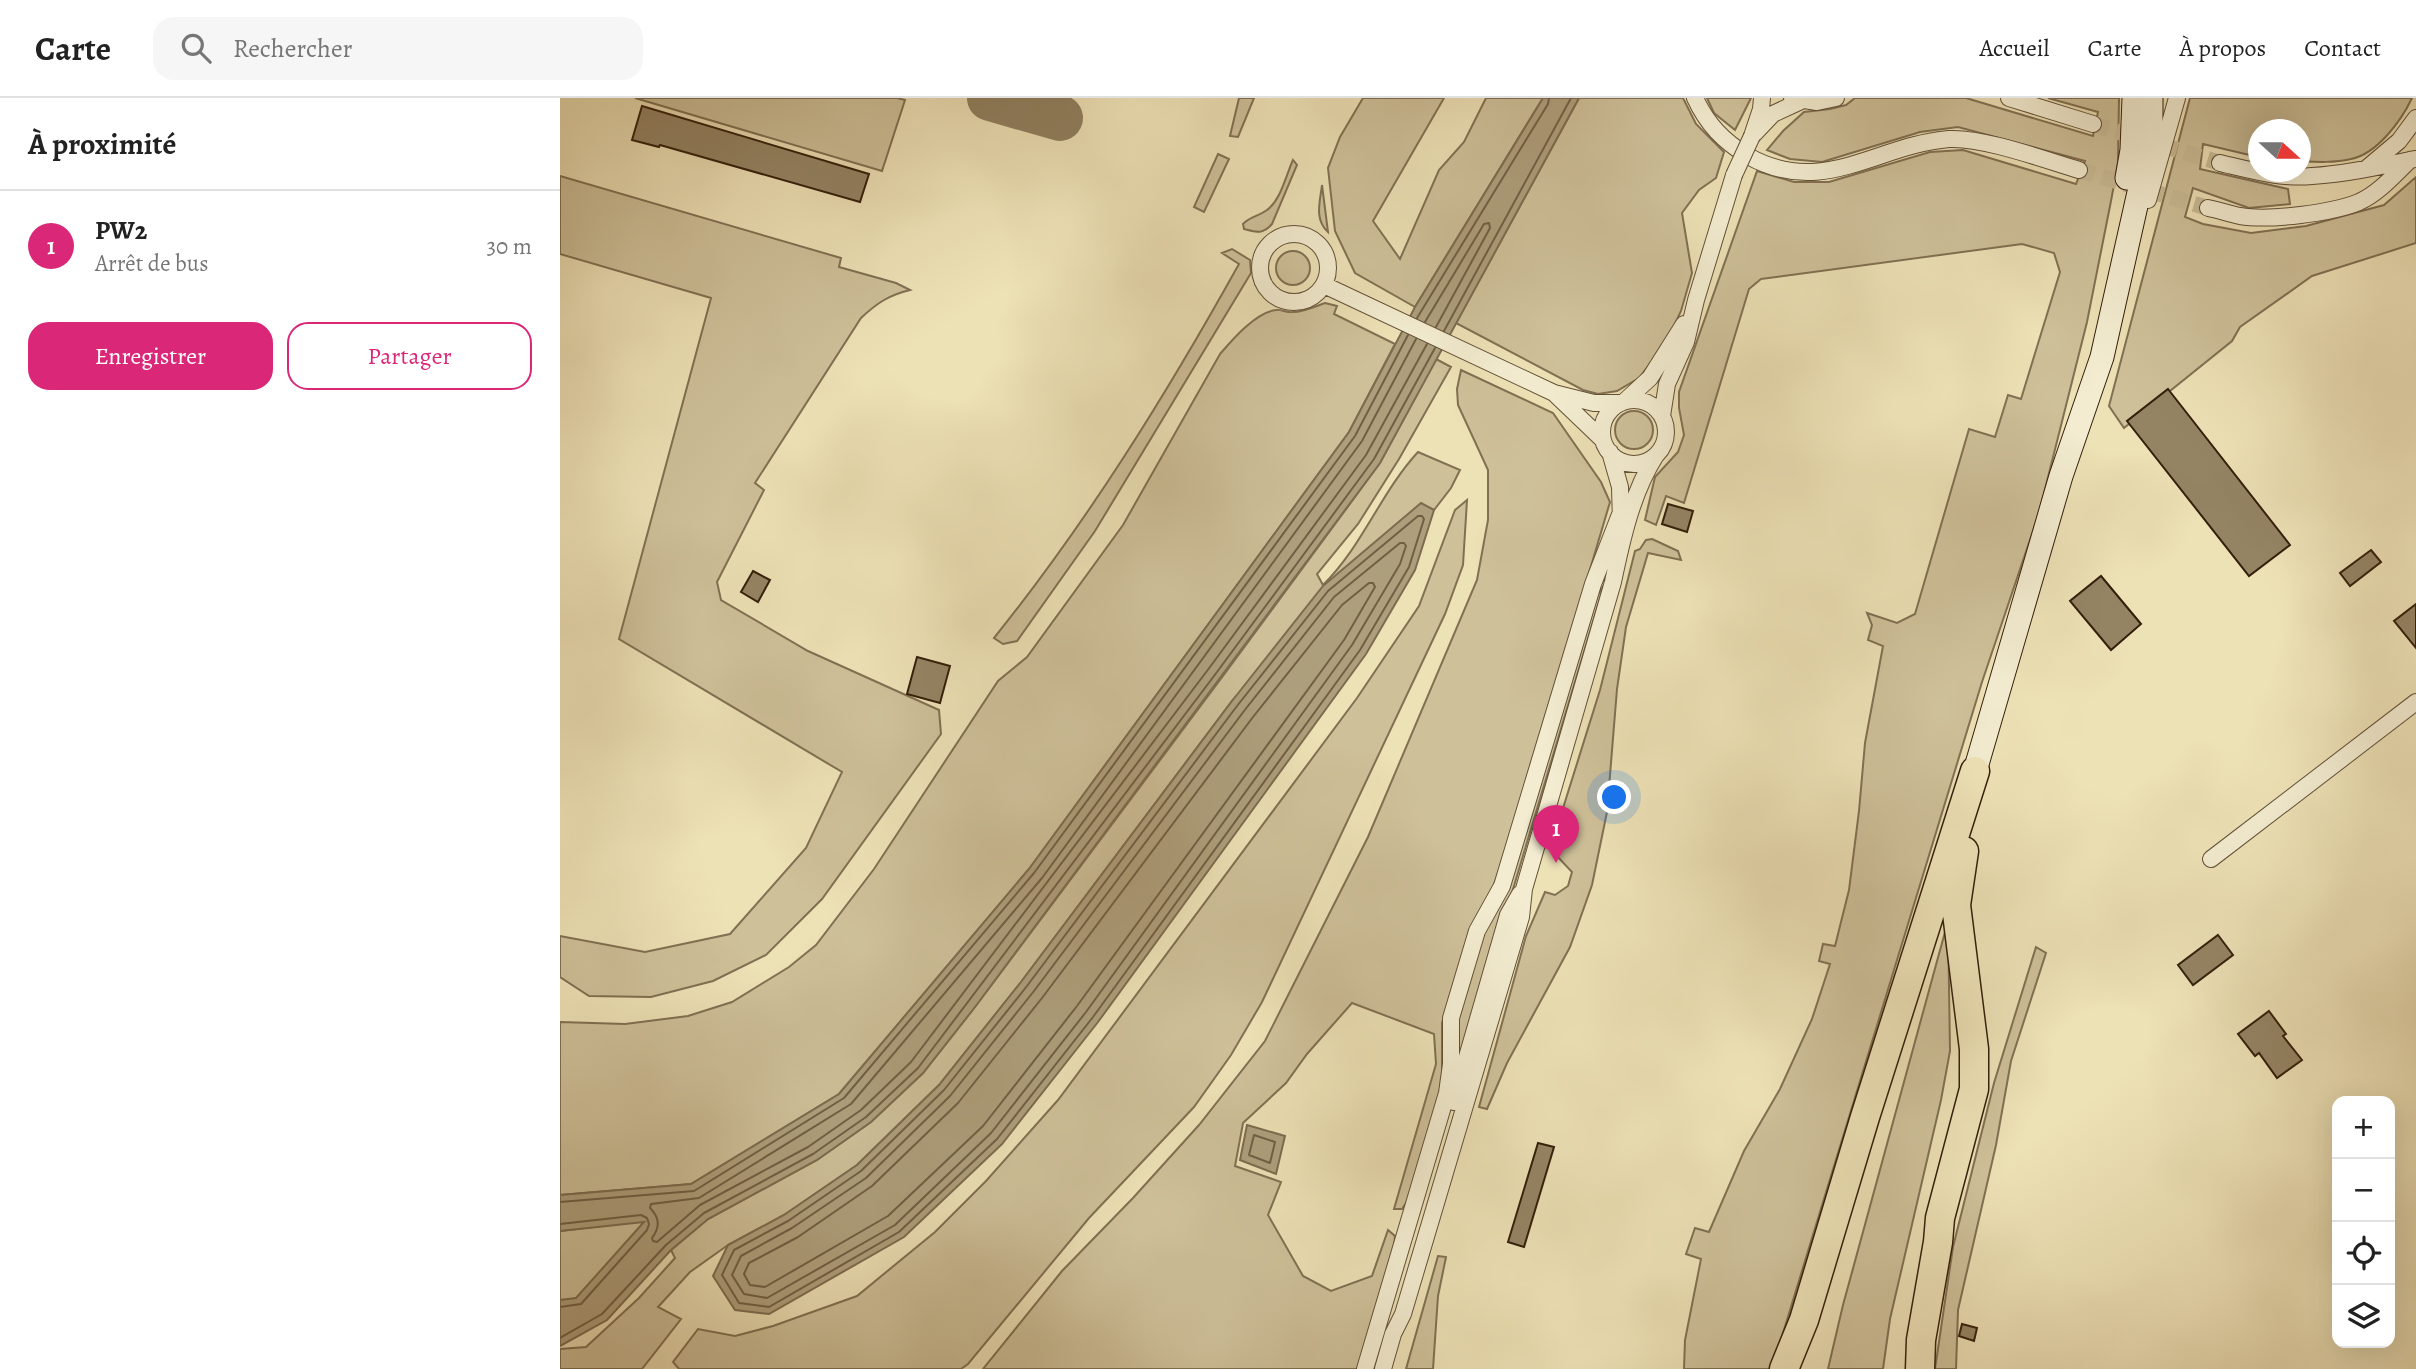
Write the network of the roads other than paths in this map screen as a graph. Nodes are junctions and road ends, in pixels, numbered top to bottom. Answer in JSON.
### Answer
{"nodes":[{"id":1,"x":1695,"y":98,"type":"edge"},
{"id":2,"x":1762,"y":98,"type":"edge"},
{"id":3,"x":1836,"y":98,"type":"edge"},
{"id":4,"x":2009,"y":98,"type":"edge"},
{"id":5,"x":2134,"y":98,"type":"edge"},
{"id":6,"x":2151,"y":98,"type":"edge"},
{"id":7,"x":2177,"y":98,"type":"edge"},
{"id":8,"x":1796,"y":99,"type":"edge"},
{"id":9,"x":2416,"y":118,"type":"edge"},
{"id":10,"x":2093,"y":124,"type":"tunnel mouth"},
{"id":11,"x":1752,"y":136,"type":"junction"},
{"id":12,"x":2413,"y":160,"type":"edge"},
{"id":13,"x":2220,"y":163,"type":"tunnel mouth"},
{"id":14,"x":2079,"y":170,"type":"tunnel mouth"},
{"id":15,"x":2365,"y":170,"type":"junction"},
{"id":16,"x":2208,"y":208,"type":"tunnel mouth"},
{"id":17,"x":1324,"y":285,"type":"junction"},
{"id":18,"x":1696,"y":300,"type":"junction"},
{"id":19,"x":2102,"y":357,"type":"junction"},
{"id":20,"x":1554,"y":393,"type":"junction"},
{"id":21,"x":1623,"y":402,"type":"junction"},
{"id":22,"x":1662,"y":416,"type":"junction"},
{"id":23,"x":1607,"y":446,"type":"junction"},
{"id":24,"x":1656,"y":455,"type":"junction"},
{"id":25,"x":2061,"y":476,"type":"junction"},
{"id":26,"x":1621,"y":512,"type":"junction"},
{"id":27,"x":1621,"y":544,"type":"junction"},
{"id":28,"x":2416,"y":702,"type":"edge"},
{"id":29,"x":1975,"y":771,"type":"junction"},
{"id":30,"x":2211,"y":859,"type":"dead end"},
{"id":31,"x":1940,"y":1218,"type":"junction"},
{"id":32,"x":1804,"y":1320,"type":"junction"},
{"id":33,"x":1365,"y":1369,"type":"edge"},
{"id":34,"x":1383,"y":1369,"type":"edge"},
{"id":35,"x":1784,"y":1369,"type":"edge"},
{"id":36,"x":1798,"y":1369,"type":"edge"},
{"id":37,"x":1904,"y":1369,"type":"edge"},
{"id":38,"x":1920,"y":1369,"type":"edge"}],
"edges":[{"from":1,"to":14,"type":"street"},
{"from":2,"to":11,"type":"street"},
{"from":3,"to":8,"type":"street"},
{"from":4,"to":10,"type":"street"},
{"from":5,"to":25,"type":"main road"},
{"from":6,"to":19,"type":"main road"},
{"from":7,"to":19,"type":"street"},
{"from":8,"to":11,"type":"street"},
{"from":9,"to":15,"type":"street"},
{"from":11,"to":18,"type":"street","bridge":true},
{"from":12,"to":15,"type":"street"},
{"from":12,"to":16,"type":"street"},
{"from":13,"to":15,"type":"street"},
{"from":17,"to":17,"type":"street"},
{"from":17,"to":20,"type":"street"},
{"from":18,"to":21,"type":"street"},
{"from":18,"to":22,"type":"street"},
{"from":19,"to":25,"type":"main road"},
{"from":20,"to":21,"type":"street"},
{"from":20,"to":23,"type":"street"},
{"from":21,"to":22,"type":"street"},
{"from":21,"to":23,"type":"street"},
{"from":22,"to":24,"type":"street"},
{"from":23,"to":24,"type":"street"},
{"from":23,"to":26,"type":"street"},
{"from":24,"to":27,"type":"street"},
{"from":25,"to":29,"type":"main road"},
{"from":26,"to":27,"type":"street"},
{"from":26,"to":33,"type":"street"},
{"from":27,"to":34,"type":"street"},
{"from":28,"to":30,"type":"street"},
{"from":29,"to":31,"type":"highway"},
{"from":29,"to":32,"type":"highway"},
{"from":31,"to":37,"type":"highway"},
{"from":31,"to":38,"type":"highway"},
{"from":32,"to":35,"type":"highway"},
{"from":32,"to":36,"type":"highway"}]}
